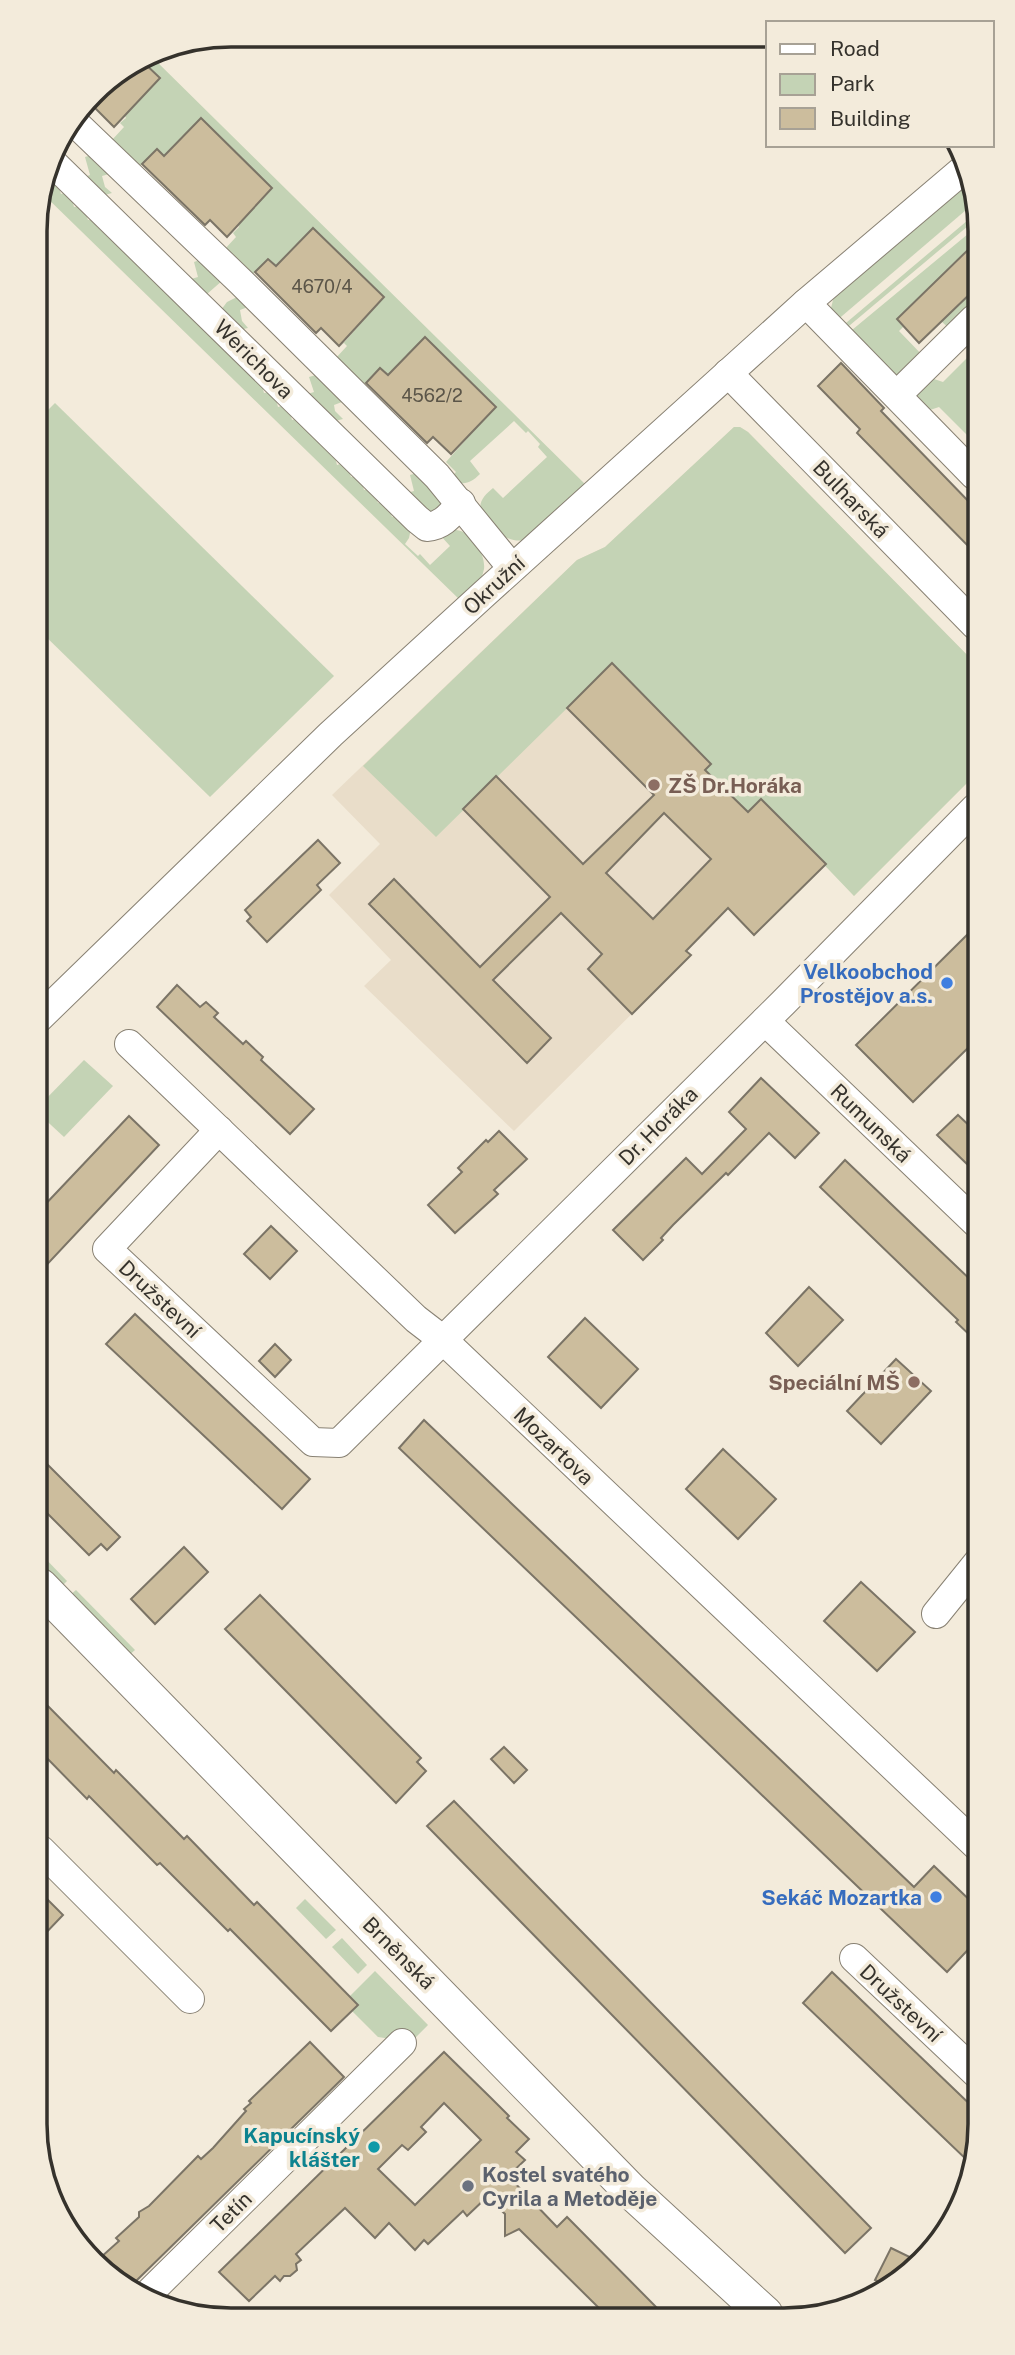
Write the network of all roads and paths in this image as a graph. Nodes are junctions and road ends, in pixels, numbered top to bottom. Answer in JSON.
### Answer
{"nodes":[{"id":1,"x":80,"y":127,"type":"edge"},
{"id":2,"x":59,"y":169,"type":"edge"},
{"id":3,"x":958,"y":174,"type":"edge"},
{"id":4,"x":241,"y":282,"type":"junction"},
{"id":5,"x":806,"y":303,"type":"junction"},
{"id":6,"x":209,"y":315,"type":"junction"},
{"id":7,"x":968,"y":325,"type":"edge"},
{"id":8,"x":728,"y":373,"type":"junction"},
{"id":9,"x":897,"y":395,"type":"junction"},
{"id":10,"x":968,"y":469,"type":"edge"},
{"id":11,"x":461,"y":503,"type":"junction"},
{"id":12,"x":512,"y":568,"type":"junction"},
{"id":13,"x":968,"y":618,"type":"edge"},
{"id":14,"x":968,"y":815,"type":"edge"},
{"id":15,"x":48,"y":1010,"type":"edge"},
{"id":16,"x":765,"y":1021,"type":"junction"},
{"id":17,"x":129,"y":1044,"type":"dead end"},
{"id":18,"x":219,"y":1130,"type":"junction"},
{"id":19,"x":967,"y":1215,"type":"edge"},
{"id":20,"x":442,"y":1339,"type":"junction"},
{"id":21,"x":339,"y":1443,"type":"joint"},
{"id":22,"x":967,"y":1575,"type":"edge"},
{"id":23,"x":47,"y":1593,"type":"edge"},
{"id":24,"x":936,"y":1614,"type":"dead end"},
{"id":25,"x":967,"y":1837,"type":"edge"},
{"id":26,"x":47,"y":1856,"type":"edge"},
{"id":27,"x":854,"y":1958,"type":"dead end"},
{"id":28,"x":190,"y":1999,"type":"dead end"},
{"id":29,"x":402,"y":2043,"type":"dead end"},
{"id":30,"x":967,"y":2065,"type":"edge"},
{"id":31,"x":152,"y":2289,"type":"edge"},
{"id":32,"x":758,"y":2308,"type":"edge"}],
"edges":[{"from":1,"to":4,"type":"street"},
{"from":2,"to":6,"type":"street","name":"Werichova"},
{"from":3,"to":5,"type":"street","name":"Okružní"},
{"from":4,"to":6,"type":"street"},
{"from":4,"to":11,"type":"street"},
{"from":5,"to":8,"type":"street","name":"Okružní"},
{"from":5,"to":9,"type":"street"},
{"from":6,"to":11,"type":"street","name":"Werichova"},
{"from":7,"to":9,"type":"street"},
{"from":8,"to":12,"type":"street","name":"Okružní"},
{"from":8,"to":13,"type":"street","name":"Bulharská"},
{"from":9,"to":10,"type":"street"},
{"from":11,"to":12,"type":"street"},
{"from":12,"to":15,"type":"street","name":"Okružní"},
{"from":14,"to":16,"type":"street","name":"Dr. Horáka"},
{"from":16,"to":19,"type":"street","name":"Rumunská"},
{"from":16,"to":20,"type":"street","name":"Dr. Horáka"},
{"from":17,"to":18,"type":"street","name":"Mozartova"},
{"from":18,"to":20,"type":"street","name":"Mozartova"},
{"from":18,"to":21,"type":"street","name":"Družstevní"},
{"from":20,"to":21,"type":"street","name":"Dr. Horáka"},
{"from":20,"to":25,"type":"street","name":"Mozartova"},
{"from":22,"to":24,"type":"street"},
{"from":23,"to":32,"type":"main road","name":"Brněnská"},
{"from":26,"to":28,"type":"street"},
{"from":27,"to":30,"type":"street","name":"Družstevní"},
{"from":29,"to":31,"type":"street","name":"Tetín"}]}
